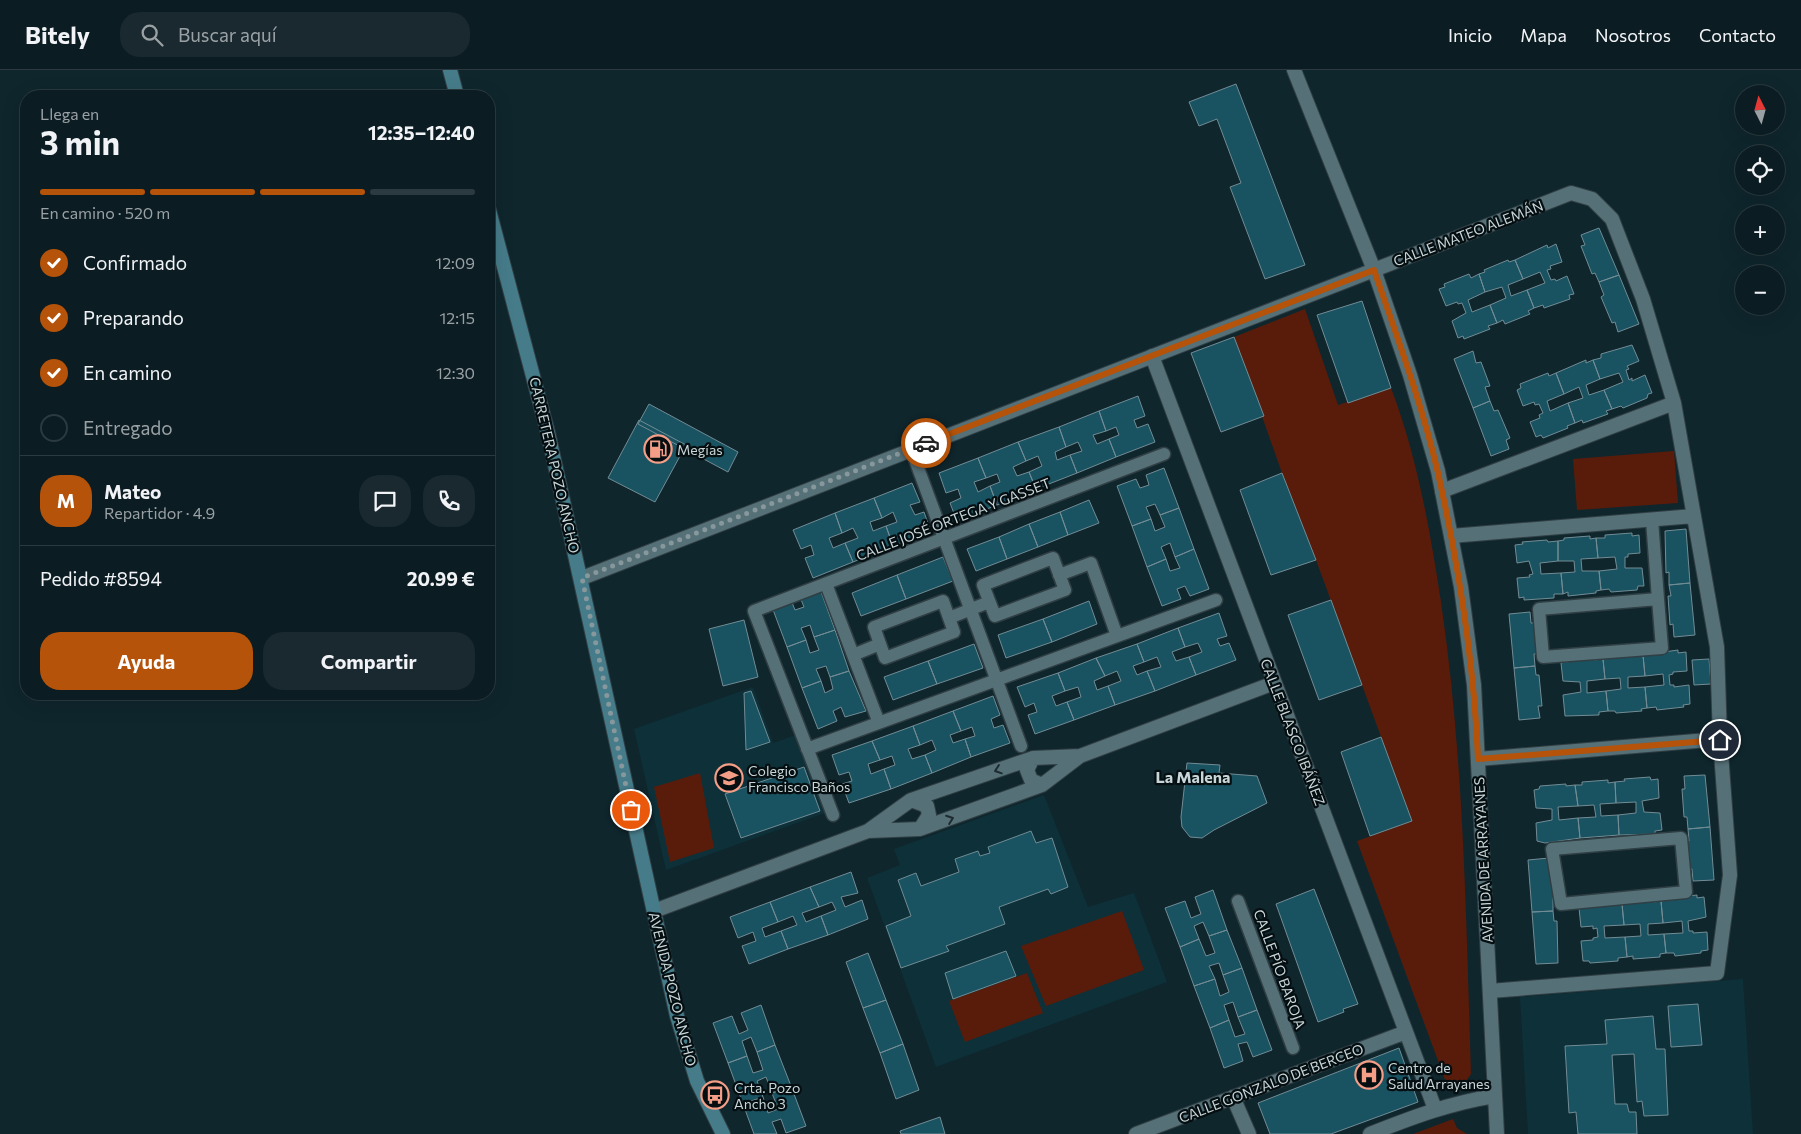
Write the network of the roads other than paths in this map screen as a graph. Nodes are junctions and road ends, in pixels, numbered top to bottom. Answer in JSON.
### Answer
{"nodes":[{"id":1,"x":450,"y":70,"type":"edge"},
{"id":2,"x":1294,"y":70,"type":"edge"},
{"id":3,"x":455,"y":90,"type":"edge"},
{"id":4,"x":495,"y":232,"type":"edge"},
{"id":5,"x":1374,"y":270,"type":"junction"},
{"id":6,"x":1152,"y":356,"type":"junction"},
{"id":7,"x":1674,"y":403,"type":"junction"},
{"id":8,"x":911,"y":449,"type":"junction"},
{"id":9,"x":1164,"y":454,"type":"dead end"},
{"id":10,"x":1442,"y":492,"type":"junction"},
{"id":11,"x":1694,"y":516,"type":"junction"},
{"id":12,"x":1652,"y":520,"type":"junction"},
{"id":13,"x":1451,"y":536,"type":"junction"},
{"id":14,"x":944,"y":538,"type":"junction"},
{"id":15,"x":1060,"y":575,"type":"junction"},
{"id":16,"x":582,"y":578,"type":"junction"},
{"id":17,"x":826,"y":584,"type":"junction"},
{"id":18,"x":1658,"y":599,"type":"junction"},
{"id":19,"x":1216,"y":600,"type":"dead end"},
{"id":20,"x":989,"y":602,"type":"junction"},
{"id":21,"x":970,"y":609,"type":"junction"},
{"id":22,"x":949,"y":618,"type":"junction"},
{"id":23,"x":1117,"y":636,"type":"junction"},
{"id":24,"x":880,"y":644,"type":"junction"},
{"id":25,"x":853,"y":655,"type":"junction"},
{"id":26,"x":997,"y":680,"type":"junction"},
{"id":27,"x":1274,"y":682,"type":"junction"},
{"id":28,"x":879,"y":723,"type":"junction"},
{"id":29,"x":1720,"y":740,"type":"junction"},
{"id":30,"x":1021,"y":746,"type":"dead end"},
{"id":31,"x":807,"y":749,"type":"junction"},
{"id":32,"x":1080,"y":756,"type":"junction"},
{"id":33,"x":1033,"y":758,"type":"junction"},
{"id":34,"x":1478,"y":759,"type":"junction"},
{"id":35,"x":1042,"y":785,"type":"junction"},
{"id":36,"x":911,"y":800,"type":"junction"},
{"id":37,"x":833,"y":815,"type":"dead end"},
{"id":38,"x":920,"y":829,"type":"junction"},
{"id":39,"x":868,"y":831,"type":"junction"},
{"id":40,"x":1552,"y":849,"type":"joint"},
{"id":41,"x":644,"y":869,"type":"joint"},
{"id":42,"x":1238,"y":901,"type":"dead end"},
{"id":43,"x":654,"y":911,"type":"junction"},
{"id":44,"x":1490,"y":991,"type":"junction"},
{"id":45,"x":1406,"y":1032,"type":"junction"},
{"id":46,"x":1293,"y":1048,"type":"dead end"},
{"id":47,"x":1495,"y":1096,"type":"junction"},
{"id":48,"x":1233,"y":1097,"type":"junction"},
{"id":49,"x":1435,"y":1109,"type":"junction"},
{"id":50,"x":723,"y":1134,"type":"edge"},
{"id":51,"x":1136,"y":1134,"type":"edge"},
{"id":52,"x":1249,"y":1134,"type":"edge"},
{"id":53,"x":1370,"y":1134,"type":"edge"},
{"id":54,"x":1497,"y":1134,"type":"edge"}],
"edges":[{"from":1,"to":3,"type":"main road"},
{"from":2,"to":5,"type":"street","name":"AVENIDA DE ARRAYANES"},
{"from":4,"to":16,"type":"main road","name":"CARRETERA POZO ANCHO"},
{"from":5,"to":6,"type":"street","name":"CALLE MATEO ALEMÁN"},
{"from":5,"to":7,"type":"street","name":"CALLE MATEO ALEMÁN"},
{"from":5,"to":10,"type":"street","name":"AVENIDA DE ARRAYANES"},
{"from":6,"to":8,"type":"street","name":"CALLE MATEO ALEMÁN"},
{"from":6,"to":27,"type":"street","name":"CALLE BLASCO IBÁÑEZ"},
{"from":7,"to":10,"type":"street"},
{"from":7,"to":11,"type":"street"},
{"from":8,"to":14,"type":"street"},
{"from":8,"to":16,"type":"street","name":"CALLE MATEO ALEMÁN"},
{"from":9,"to":14,"type":"street","name":"CALLE JOSÉ ORTEGA Y GASSET"},
{"from":10,"to":13,"type":"street","name":"AVENIDA DE ARRAYANES"},
{"from":11,"to":12,"type":"street"},
{"from":11,"to":29,"type":"street"},
{"from":12,"to":13,"type":"street"},
{"from":12,"to":18,"type":"street"},
{"from":13,"to":34,"type":"street","name":"AVENIDA DE ARRAYANES"},
{"from":14,"to":17,"type":"street","name":"CALLE JOSÉ ORTEGA Y GASSET"},
{"from":14,"to":21,"type":"street"},
{"from":15,"to":20,"type":"street"},
{"from":15,"to":20,"type":"street"},
{"from":15,"to":23,"type":"street"},
{"from":16,"to":41,"type":"main road","name":"CARRETERA POZO ANCHO"},
{"from":17,"to":25,"type":"street"},
{"from":17,"to":31,"type":"street","name":"CALLE JOSÉ ORTEGA Y GASSET"},
{"from":18,"to":18,"type":"street"},
{"from":19,"to":23,"type":"street"},
{"from":20,"to":21,"type":"street"},
{"from":21,"to":22,"type":"street"},
{"from":21,"to":26,"type":"street"},
{"from":22,"to":24,"type":"street"},
{"from":22,"to":24,"type":"street"},
{"from":23,"to":26,"type":"street"},
{"from":24,"to":25,"type":"street"},
{"from":25,"to":28,"type":"street"},
{"from":26,"to":28,"type":"street"},
{"from":26,"to":30,"type":"street"},
{"from":27,"to":32,"type":"street"},
{"from":27,"to":45,"type":"street","name":"CALLE BLASCO IBÁÑEZ"},
{"from":28,"to":31,"type":"street"},
{"from":29,"to":34,"type":"street"},
{"from":29,"to":44,"type":"street"},
{"from":31,"to":37,"type":"street"},
{"from":32,"to":33,"type":"street"},
{"from":32,"to":35,"type":"street"},
{"from":33,"to":35,"type":"street"},
{"from":33,"to":36,"type":"street","one_way":true},
{"from":34,"to":44,"type":"street","name":"AVENIDA DE ARRAYANES"},
{"from":38,"to":35,"type":"street","one_way":true},
{"from":36,"to":38,"type":"street"},
{"from":36,"to":39,"type":"street"},
{"from":38,"to":39,"type":"street"},
{"from":39,"to":43,"type":"street"},
{"from":40,"to":40,"type":"street"},
{"from":41,"to":43,"type":"main road","name":"AVENIDA POZO ANCHO"},
{"from":42,"to":46,"type":"street","name":"CALLE PÍO BAROJA"},
{"from":43,"to":50,"type":"main road","name":"AVENIDA POZO ANCHO"},
{"from":44,"to":47,"type":"street","name":"AVENIDA DE ARRAYANES"},
{"from":45,"to":48,"type":"street","name":"CALLE GONZALO DE BERCEO"},
{"from":45,"to":49,"type":"street","name":"CALLE BLASCO IBÁÑEZ"},
{"from":47,"to":49,"type":"street"},
{"from":47,"to":54,"type":"street","name":"AVENIDA DE ARRAYANES"},
{"from":48,"to":51,"type":"street","name":"CALLE GONZALO DE BERCEO"},
{"from":48,"to":52,"type":"street"},
{"from":49,"to":53,"type":"street"}]}
